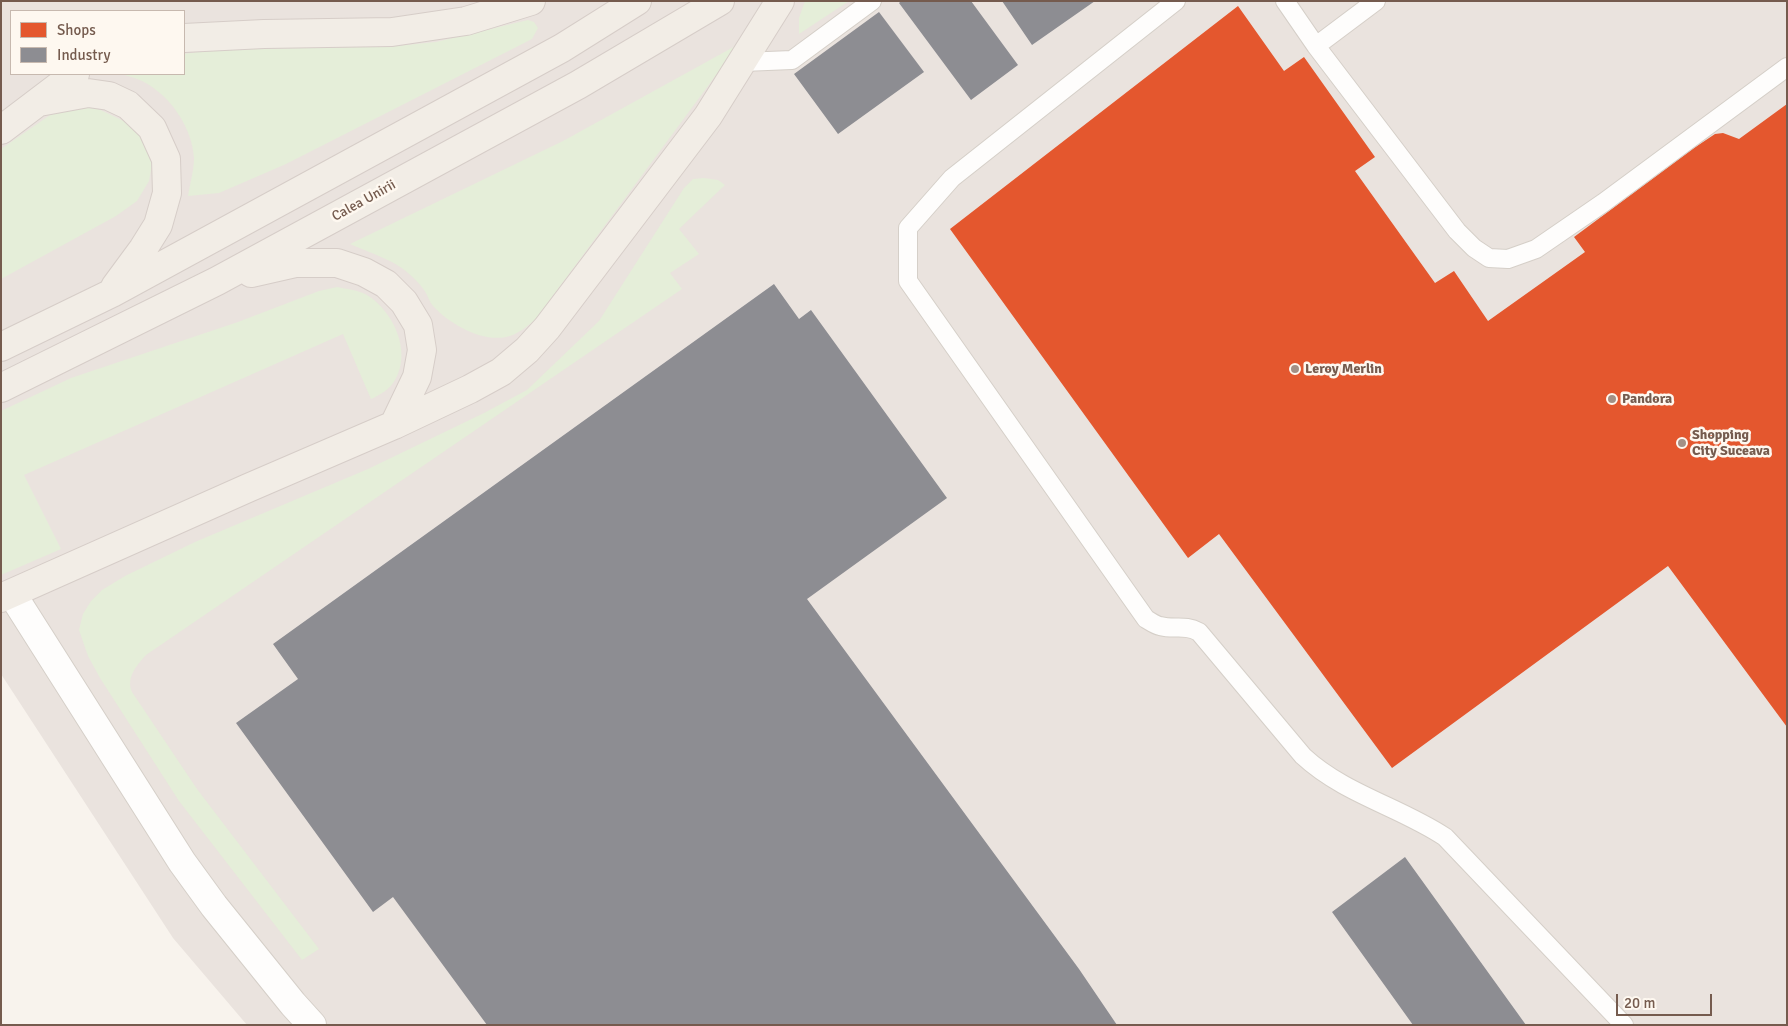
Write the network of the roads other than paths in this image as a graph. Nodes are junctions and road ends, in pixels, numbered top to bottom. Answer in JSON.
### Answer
{"nodes":[{"id":1,"x":531,"y":1,"type":"edge"},
{"id":2,"x":638,"y":1,"type":"edge"},
{"id":3,"x":720,"y":1,"type":"edge"},
{"id":4,"x":780,"y":1,"type":"edge"},
{"id":5,"x":872,"y":1,"type":"edge"},
{"id":6,"x":1176,"y":1,"type":"edge"},
{"id":7,"x":1285,"y":1,"type":"edge"},
{"id":8,"x":1376,"y":1,"type":"edge"},
{"id":9,"x":185,"y":38,"type":"edge"},
{"id":10,"x":1316,"y":46,"type":"junction"},
{"id":11,"x":743,"y":62,"type":"junction"},
{"id":12,"x":1787,"y":67,"type":"edge"},
{"id":13,"x":74,"y":75,"type":"edge"},
{"id":14,"x":40,"y":102,"type":"junction"},
{"id":15,"x":1,"y":130,"type":"edge"},
{"id":16,"x":217,"y":281,"type":"junction"},
{"id":17,"x":112,"y":293,"type":"junction"},
{"id":18,"x":1,"y":347,"type":"edge"},
{"id":19,"x":1,"y":388,"type":"edge"},
{"id":20,"x":394,"y":425,"type":"junction"},
{"id":21,"x":7,"y":596,"type":"edge"},
{"id":22,"x":312,"y":1025,"type":"edge"},
{"id":23,"x":1624,"y":1025,"type":"edge"}],
"edges":[{"from":1,"to":9,"type":"main road"},
{"from":2,"to":17,"type":"main road"},
{"from":3,"to":16,"type":"main road","name":"Calea Unirii"},
{"from":4,"to":11,"type":"main road"},
{"from":5,"to":11,"type":"lane"},
{"from":6,"to":23,"type":"lane"},
{"from":7,"to":10,"type":"lane"},
{"from":8,"to":10,"type":"lane"},
{"from":10,"to":12,"type":"lane"},
{"from":11,"to":20,"type":"main road"},
{"from":13,"to":14,"type":"main road"},
{"from":14,"to":15,"type":"main road"},
{"from":14,"to":17,"type":"main road"},
{"from":16,"to":19,"type":"main road","name":"Calea Unirii"},
{"from":16,"to":20,"type":"main road"},
{"from":17,"to":18,"type":"main road"},
{"from":20,"to":21,"type":"main road"},
{"from":21,"to":22,"type":"street"}]}
